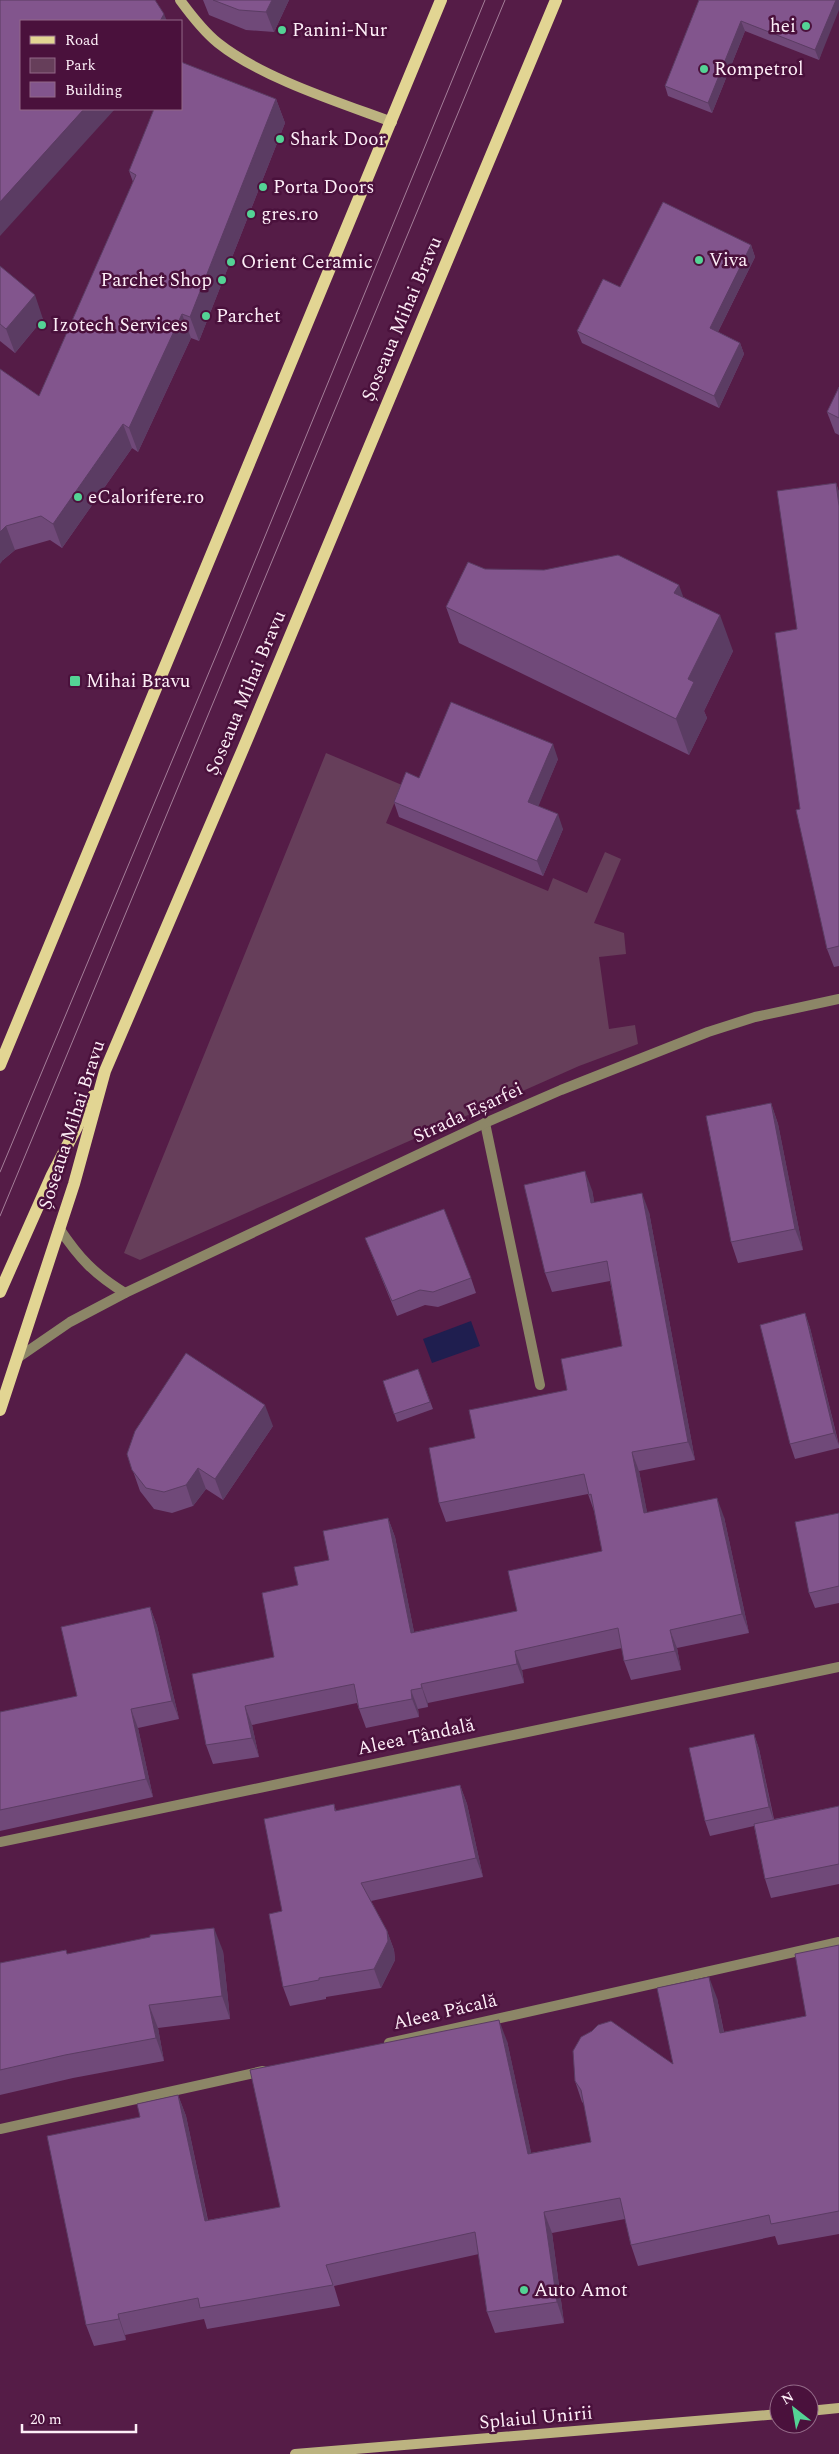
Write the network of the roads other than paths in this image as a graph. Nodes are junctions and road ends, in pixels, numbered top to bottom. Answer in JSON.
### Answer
{"nodes":[{"id":1,"x":180,"y":0,"type":"edge"},
{"id":2,"x":441,"y":0,"type":"edge"},
{"id":3,"x":556,"y":0,"type":"edge"},
{"id":4,"x":392,"y":122,"type":"junction"},
{"id":5,"x":839,"y":999,"type":"edge"},
{"id":6,"x":0,"y":1065,"type":"edge"},
{"id":7,"x":105,"y":1071,"type":"junction"},
{"id":8,"x":485,"y":1123,"type":"junction"},
{"id":9,"x":59,"y":1228,"type":"junction"},
{"id":10,"x":0,"y":1292,"type":"edge"},
{"id":11,"x":125,"y":1293,"type":"junction"},
{"id":12,"x":19,"y":1357,"type":"junction"},
{"id":13,"x":540,"y":1385,"type":"dead end"},
{"id":14,"x":0,"y":1410,"type":"edge"},
{"id":15,"x":839,"y":1667,"type":"edge"},
{"id":16,"x":0,"y":1842,"type":"edge"},
{"id":17,"x":839,"y":1942,"type":"edge"},
{"id":18,"x":380,"y":2044,"type":"edge"},
{"id":19,"x":273,"y":2068,"type":"edge"},
{"id":20,"x":0,"y":2129,"type":"edge"},
{"id":21,"x":839,"y":2408,"type":"edge"},
{"id":22,"x":819,"y":2410,"type":"edge"},
{"id":23,"x":769,"y":2415,"type":"edge"},
{"id":24,"x":296,"y":2454,"type":"edge"}],
"edges":[{"from":1,"to":4,"type":"main road"},
{"from":2,"to":4,"type":"main road"},
{"from":3,"to":7,"type":"main road","name":"Șoseaua Mihai Bravu"},
{"from":4,"to":6,"type":"main road"},
{"from":5,"to":8,"type":"street","name":"Strada Eșarfei"},
{"from":7,"to":9,"type":"main road","name":"Șoseaua Mihai Bravu"},
{"from":7,"to":10,"type":"main road"},
{"from":8,"to":11,"type":"street","name":"Strada Eșarfei"},
{"from":8,"to":13,"type":"street"},
{"from":9,"to":11,"type":"street"},
{"from":9,"to":12,"type":"main road","name":"Șoseaua Mihai Bravu"},
{"from":11,"to":12,"type":"street","name":"Strada Eșarfei"},
{"from":12,"to":14,"type":"main road","name":"Șoseaua Mihai Bravu"},
{"from":15,"to":16,"type":"street","name":"Aleea Tândală"},
{"from":17,"to":18,"type":"street","name":"Aleea Păcală"},
{"from":19,"to":20,"type":"street"},
{"from":21,"to":22,"type":"main road"},
{"from":23,"to":24,"type":"main road","name":"Splaiul Unirii"}]}
